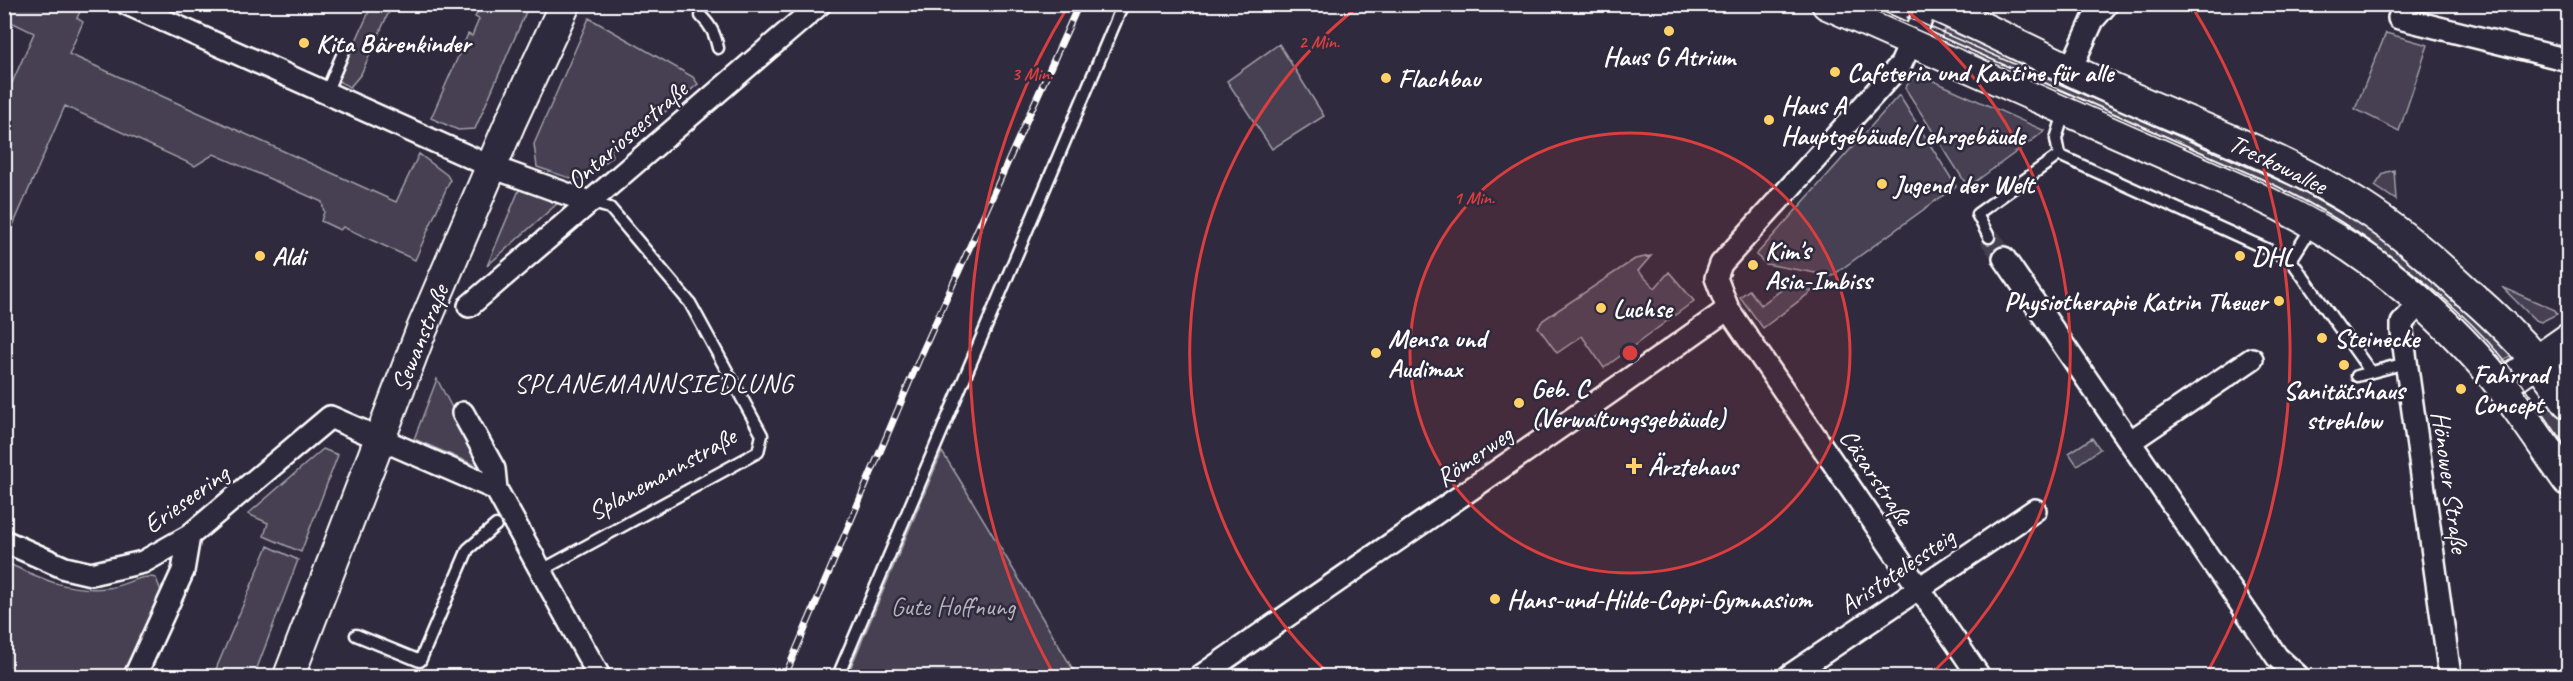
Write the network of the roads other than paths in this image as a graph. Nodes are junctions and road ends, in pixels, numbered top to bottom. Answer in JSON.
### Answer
{"nodes":[{"id":1,"x":565,"y":4,"type":"edge"},
{"id":2,"x":820,"y":4,"type":"edge"},
{"id":3,"x":1122,"y":4,"type":"edge"},
{"id":4,"x":1827,"y":4,"type":"edge"},
{"id":5,"x":1930,"y":4,"type":"edge"},
{"id":6,"x":2107,"y":4,"type":"edge"},
{"id":7,"x":141,"y":7,"type":"edge"},
{"id":8,"x":701,"y":16,"type":"dead end"},
{"id":9,"x":2399,"y":18,"type":"dead end"},
{"id":10,"x":1911,"y":41,"type":"junction"},
{"id":11,"x":718,"y":48,"type":"dead end"},
{"id":12,"x":344,"y":53,"type":"dead end"},
{"id":13,"x":2568,"y":60,"type":"edge"},
{"id":14,"x":2070,"y":70,"type":"junction"},
{"id":15,"x":326,"y":93,"type":"junction"},
{"id":16,"x":2065,"y":109,"type":"junction"},
{"id":17,"x":2059,"y":155,"type":"junction"},
{"id":18,"x":492,"y":167,"type":"junction"},
{"id":19,"x":589,"y":202,"type":"junction"},
{"id":20,"x":2315,"y":222,"type":"junction"},
{"id":21,"x":1989,"y":237,"type":"tunnel mouth"},
{"id":22,"x":2004,"y":258,"type":"tunnel mouth"},
{"id":23,"x":2291,"y":260,"type":"junction"},
{"id":24,"x":2421,"y":302,"type":"junction"},
{"id":25,"x":468,"y":306,"type":"dead end"},
{"id":26,"x":1728,"y":309,"type":"junction"},
{"id":27,"x":2568,"y":339,"type":"edge"},
{"id":28,"x":2252,"y":359,"type":"dead end"},
{"id":29,"x":2537,"y":359,"type":"junction"},
{"id":30,"x":2406,"y":363,"type":"junction"},
{"id":31,"x":2370,"y":371,"type":"junction"},
{"id":32,"x":2357,"y":376,"type":"dead end"},
{"id":33,"x":2500,"y":386,"type":"junction"},
{"id":34,"x":2568,"y":403,"type":"edge"},
{"id":35,"x":463,"y":413,"type":"dead end"},
{"id":36,"x":379,"y":439,"type":"junction"},
{"id":37,"x":2131,"y":441,"type":"junction"},
{"id":38,"x":2568,"y":481,"type":"edge"},
{"id":39,"x":496,"y":489,"type":"junction"},
{"id":40,"x":2035,"y":510,"type":"dead end"},
{"id":41,"x":496,"y":525,"type":"dead end"},
{"id":42,"x":189,"y":536,"type":"junction"},
{"id":43,"x":4,"y":541,"type":"edge"},
{"id":44,"x":542,"y":570,"type":"junction"},
{"id":45,"x":1919,"y":590,"type":"junction"},
{"id":46,"x":356,"y":635,"type":"dead end"},
{"id":47,"x":135,"y":676,"type":"edge"},
{"id":48,"x":289,"y":676,"type":"edge"},
{"id":49,"x":599,"y":676,"type":"edge"},
{"id":50,"x":838,"y":676,"type":"edge"},
{"id":51,"x":1204,"y":676,"type":"edge"},
{"id":52,"x":1789,"y":676,"type":"edge"},
{"id":53,"x":1979,"y":676,"type":"edge"},
{"id":54,"x":2298,"y":676,"type":"edge"},
{"id":55,"x":2450,"y":676,"type":"edge"}],
"edges":[{"from":1,"to":18,"type":"main road","name":"Sewanstraße"},
{"from":2,"to":19,"type":"street","name":"Ontarioseestraße"},
{"from":3,"to":50,"type":"lane"},
{"from":4,"to":10,"type":"main road","name":"Treskowallee"},
{"from":5,"to":10,"type":"street"},
{"from":5,"to":14,"type":"main road","name":"Treskowallee"},
{"from":6,"to":14,"type":"street"},
{"from":7,"to":15,"type":"street"},
{"from":8,"to":11,"type":"lane"},
{"from":9,"to":13,"type":"street"},
{"from":10,"to":16,"type":"main road","name":"Treskowallee"},
{"from":10,"to":26,"type":"street"},
{"from":12,"to":15,"type":"lane"},
{"from":14,"to":29,"type":"main road","name":"Treskowallee"},
{"from":15,"to":18,"type":"street"},
{"from":16,"to":17,"type":"lane"},
{"from":16,"to":20,"type":"main road","name":"Treskowallee"},
{"from":17,"to":21,"type":"lane"},
{"from":17,"to":23,"type":"lane"},
{"from":18,"to":19,"type":"street","name":"Splanemannstraße"},
{"from":18,"to":36,"type":"main road","name":"Sewanstraße"},
{"from":19,"to":25,"type":"street","name":"Ontarioseestraße"},
{"from":19,"to":44,"type":"lane","name":"Splanemannstraße"},
{"from":20,"to":23,"type":"lane","name":"Treskowallee"},
{"from":20,"to":24,"type":"main road","name":"Treskowallee"},
{"from":22,"to":37,"type":"street"},
{"from":23,"to":31,"type":"lane"},
{"from":24,"to":30,"type":"street","name":"Hönower Straße"},
{"from":24,"to":33,"type":"main road","name":"Treskowallee"},
{"from":26,"to":45,"type":"street","name":"Cäsarstraße"},
{"from":26,"to":51,"type":"street","name":"Römerweg"},
{"from":27,"to":29,"type":"main road"},
{"from":28,"to":37,"type":"street"},
{"from":29,"to":33,"type":"main road"},
{"from":29,"to":34,"type":"main road","name":"Treskowallee"},
{"from":30,"to":31,"type":"lane"},
{"from":30,"to":55,"type":"street","name":"Hönower Straße"},
{"from":31,"to":32,"type":"lane"},
{"from":33,"to":38,"type":"main road","name":"Treskowallee"},
{"from":35,"to":39,"type":"street"},
{"from":36,"to":39,"type":"street"},
{"from":36,"to":42,"type":"street","name":"Erieseering"},
{"from":36,"to":48,"type":"main road","name":"Sewanstraße"},
{"from":37,"to":54,"type":"street"},
{"from":39,"to":44,"type":"street"},
{"from":40,"to":45,"type":"street","name":"Aristotelessteig"},
{"from":41,"to":46,"type":"lane"},
{"from":42,"to":43,"type":"street","name":"Erieseering"},
{"from":42,"to":47,"type":"street"},
{"from":44,"to":49,"type":"street"},
{"from":45,"to":52,"type":"street","name":"Aristotelessteig"},
{"from":45,"to":53,"type":"street","name":"Cäsarstraße"}]}
